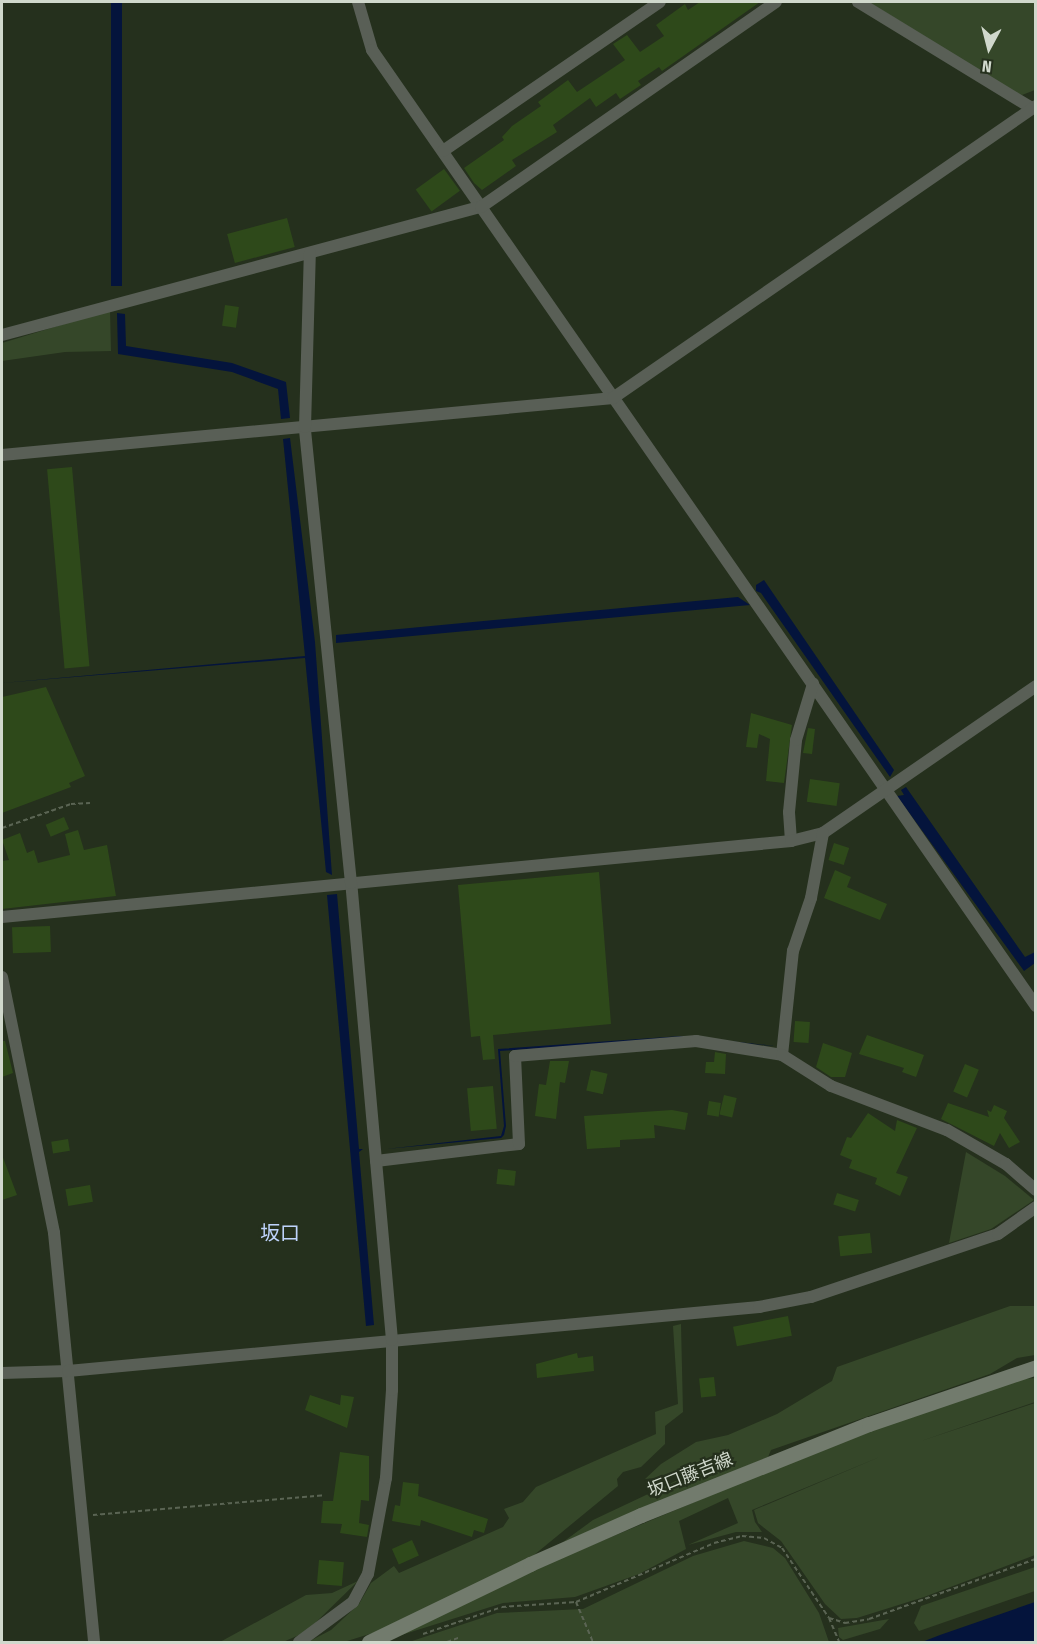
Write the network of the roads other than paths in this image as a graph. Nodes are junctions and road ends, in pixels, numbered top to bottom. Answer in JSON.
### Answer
{"nodes":[{"id":1,"x":358,"y":2,"type":"edge"},
{"id":2,"x":660,"y":2,"type":"edge"},
{"id":3,"x":776,"y":2,"type":"edge"},
{"id":4,"x":858,"y":2,"type":"edge"},
{"id":5,"x":1033,"y":106,"type":"edge"},
{"id":6,"x":443,"y":151,"type":"junction"},
{"id":7,"x":481,"y":207,"type":"junction"},
{"id":8,"x":310,"y":253,"type":"junction"},
{"id":9,"x":2,"y":335,"type":"edge"},
{"id":10,"x":613,"y":398,"type":"junction"},
{"id":11,"x":306,"y":427,"type":"junction"},
{"id":12,"x":2,"y":455,"type":"edge"},
{"id":13,"x":813,"y":684,"type":"junction"},
{"id":14,"x":1035,"y":686,"type":"edge"},
{"id":15,"x":886,"y":791,"type":"junction"},
{"id":16,"x":823,"y":834,"type":"junction"},
{"id":17,"x":791,"y":841,"type":"junction"},
{"id":18,"x":351,"y":883,"type":"junction"},
{"id":19,"x":2,"y":917,"type":"edge"},
{"id":20,"x":2,"y":976,"type":"edge"},
{"id":21,"x":1035,"y":1006,"type":"edge"},
{"id":22,"x":782,"y":1055,"type":"junction"},
{"id":23,"x":376,"y":1161,"type":"junction"},
{"id":24,"x":1035,"y":1190,"type":"edge"},
{"id":25,"x":1035,"y":1207,"type":"edge"},
{"id":26,"x":392,"y":1340,"type":"junction"},
{"id":27,"x":1035,"y":1367,"type":"edge"},
{"id":28,"x":68,"y":1371,"type":"junction"},
{"id":29,"x":2,"y":1373,"type":"edge"},
{"id":30,"x":94,"y":1642,"type":"edge"},
{"id":31,"x":299,"y":1642,"type":"edge"},
{"id":32,"x":369,"y":1642,"type":"edge"}],
"edges":[{"from":1,"to":6,"type":"street"},
{"from":2,"to":6,"type":"street"},
{"from":3,"to":7,"type":"street"},
{"from":4,"to":5,"type":"street"},
{"from":5,"to":10,"type":"street"},
{"from":6,"to":7,"type":"street"},
{"from":7,"to":8,"type":"street"},
{"from":7,"to":10,"type":"street"},
{"from":8,"to":9,"type":"street"},
{"from":8,"to":11,"type":"street"},
{"from":10,"to":11,"type":"street"},
{"from":10,"to":13,"type":"street"},
{"from":11,"to":12,"type":"street"},
{"from":11,"to":18,"type":"street"},
{"from":13,"to":15,"type":"street"},
{"from":13,"to":17,"type":"street"},
{"from":14,"to":15,"type":"street"},
{"from":15,"to":16,"type":"street"},
{"from":15,"to":21,"type":"street"},
{"from":16,"to":17,"type":"street"},
{"from":16,"to":22,"type":"street"},
{"from":17,"to":18,"type":"street"},
{"from":18,"to":19,"type":"street"},
{"from":18,"to":23,"type":"street"},
{"from":20,"to":28,"type":"street"},
{"from":22,"to":23,"type":"street"},
{"from":22,"to":24,"type":"street"},
{"from":23,"to":26,"type":"street"},
{"from":25,"to":26,"type":"street"},
{"from":26,"to":28,"type":"street"},
{"from":26,"to":31,"type":"street"},
{"from":27,"to":32,"type":"main road","name":"坂口藤吉線"},
{"from":28,"to":29,"type":"street"},
{"from":28,"to":30,"type":"street"}]}
